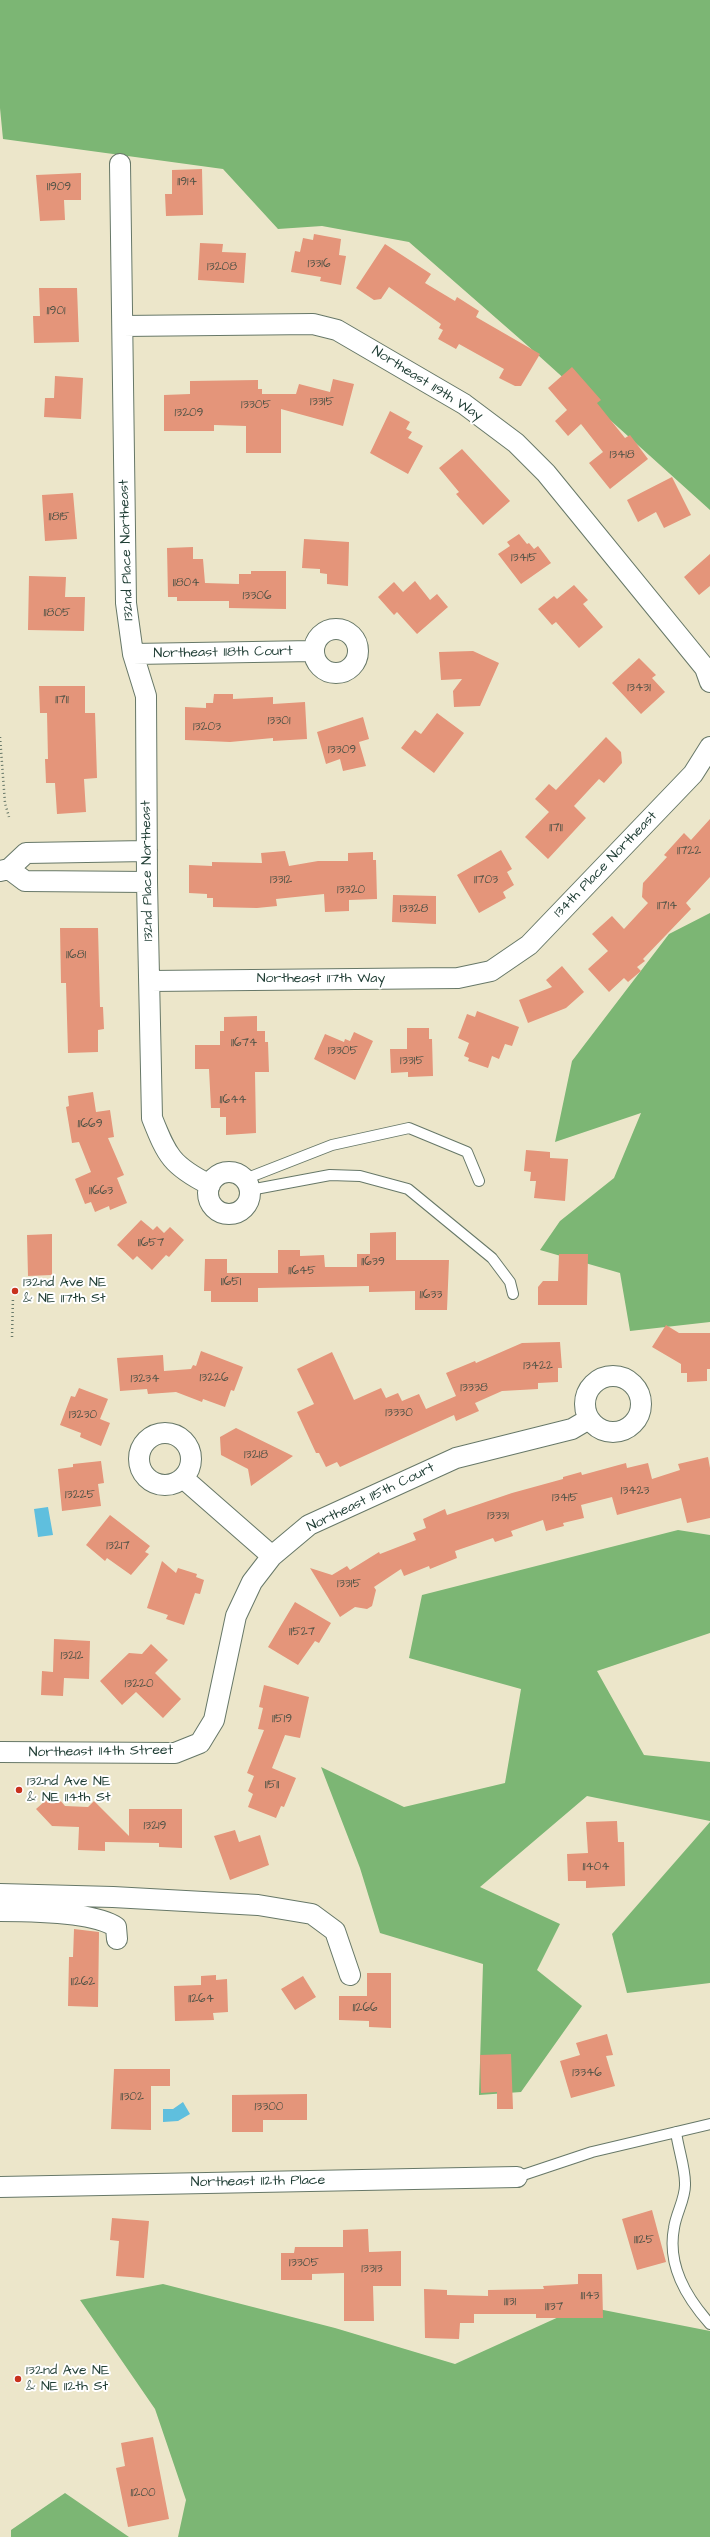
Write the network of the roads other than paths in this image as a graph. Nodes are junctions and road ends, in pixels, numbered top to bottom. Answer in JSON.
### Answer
{"nodes":[{"id":1,"x":120,"y":164,"type":"dead end"},
{"id":2,"x":123,"y":326,"type":"junction"},
{"id":3,"x":313,"y":651,"type":"dead end"},
{"id":4,"x":133,"y":654,"type":"junction"},
{"id":5,"x":710,"y":682,"type":"edge"},
{"id":6,"x":710,"y":747,"type":"edge"},
{"id":7,"x":147,"y":851,"type":"junction"},
{"id":8,"x":4,"y":870,"type":"edge"},
{"id":9,"x":147,"y":882,"type":"junction"},
{"id":10,"x":491,"y":971,"type":"joint"},
{"id":11,"x":150,"y":981,"type":"junction"},
{"id":12,"x":479,"y":1181,"type":"dead end"},
{"id":13,"x":248,"y":1184,"type":"junction"},
{"id":14,"x":210,"y":1185,"type":"junction"},
{"id":15,"x":513,"y":1294,"type":"dead end"},
{"id":16,"x":589,"y":1418,"type":"dead end"},
{"id":17,"x":183,"y":1478,"type":"dead end"},
{"id":18,"x":272,"y":1556,"type":"junction"},
{"id":19,"x":200,"y":1743,"type":"joint"},
{"id":20,"x":0,"y":1752,"type":"edge"},
{"id":21,"x":0,"y":1894,"type":"edge"},
{"id":22,"x":0,"y":1911,"type":"edge"},
{"id":23,"x":117,"y":1939,"type":"dead end"},
{"id":24,"x":350,"y":1975,"type":"dead end"},
{"id":25,"x":710,"y":2124,"type":"edge"},
{"id":26,"x":676,"y":2132,"type":"junction"},
{"id":27,"x":517,"y":2177,"type":"joint"},
{"id":28,"x":0,"y":2188,"type":"edge"},
{"id":29,"x":710,"y":2324,"type":"edge"}],
"edges":[{"from":1,"to":2,"type":"street","name":"132nd Place Northeast"},
{"from":2,"to":4,"type":"street","name":"132nd Place Northeast"},
{"from":2,"to":5,"type":"street","name":"Northeast 119th Way"},
{"from":3,"to":4,"type":"street","name":"Northeast 118th Court"},
{"from":4,"to":7,"type":"street","name":"132nd Place Northeast"},
{"from":6,"to":10,"type":"street","name":"134th Place Northeast"},
{"from":7,"to":8,"type":"street"},
{"from":7,"to":9,"type":"street","name":"132nd Place Northeast"},
{"from":8,"to":9,"type":"street"},
{"from":9,"to":11,"type":"street","name":"132nd Place Northeast"},
{"from":10,"to":11,"type":"street","name":"Northeast 117th Way"},
{"from":11,"to":14,"type":"street","name":"132nd Place Northeast"},
{"from":12,"to":13,"type":"lane"},
{"from":13,"to":14,"type":"street"},
{"from":13,"to":14,"type":"street"},
{"from":13,"to":15,"type":"lane"},
{"from":16,"to":18,"type":"street","name":"Northeast 115th Court"},
{"from":17,"to":18,"type":"street"},
{"from":18,"to":19,"type":"street","name":"Northeast 115th Court"},
{"from":19,"to":20,"type":"street","name":"Northeast 114th Street"},
{"from":21,"to":24,"type":"street"},
{"from":22,"to":23,"type":"street"},
{"from":25,"to":26,"type":"lane"},
{"from":26,"to":27,"type":"lane"},
{"from":26,"to":29,"type":"lane"},
{"from":27,"to":28,"type":"street","name":"Northeast 112th Place"}]}
